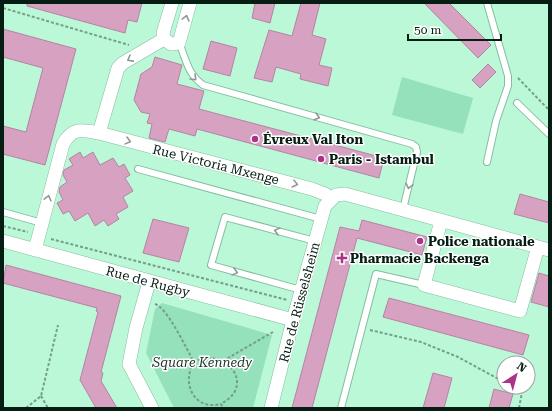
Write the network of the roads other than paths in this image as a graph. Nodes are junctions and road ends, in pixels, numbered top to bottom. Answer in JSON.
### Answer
{"nodes":[{"id":1,"x":172,"y":3,"type":"edge"},
{"id":2,"x":190,"y":3,"type":"edge"},
{"id":3,"x":487,"y":3,"type":"edge"},
{"id":4,"x":164,"y":39,"type":"junction"},
{"id":5,"x":179,"y":43,"type":"junction"},
{"id":6,"x":517,"y":103,"type":"dead end"},
{"id":7,"x":99,"y":133,"type":"junction"},
{"id":8,"x":549,"y":134,"type":"edge"},
{"id":9,"x":487,"y":162,"type":"dead end"},
{"id":10,"x":138,"y":169,"type":"dead end"},
{"id":11,"x":331,"y":199,"type":"junction"},
{"id":12,"x":403,"y":209,"type":"junction"},
{"id":13,"x":3,"y":212,"type":"edge"},
{"id":14,"x":321,"y":219,"type":"junction"},
{"id":15,"x":441,"y":221,"type":"junction"},
{"id":16,"x":42,"y":223,"type":"junction"},
{"id":17,"x":315,"y":241,"type":"junction"},
{"id":18,"x":3,"y":242,"type":"edge"},
{"id":19,"x":543,"y":249,"type":"edge"},
{"id":20,"x":35,"y":250,"type":"junction"},
{"id":21,"x":149,"y":282,"type":"junction"},
{"id":22,"x":424,"y":285,"type":"junction"},
{"id":23,"x":301,"y":290,"type":"junction"},
{"id":24,"x":293,"y":320,"type":"junction"},
{"id":25,"x":152,"y":408,"type":"edge"},
{"id":26,"x":271,"y":408,"type":"edge"},
{"id":27,"x":341,"y":408,"type":"edge"}],
"edges":[{"from":1,"to":4,"type":"street"},
{"from":5,"to":2,"type":"street","one_way":true},
{"from":3,"to":9,"type":"lane"},
{"from":4,"to":5,"type":"street"},
{"from":4,"to":7,"type":"street","one_way":true},
{"from":5,"to":12,"type":"lane","one_way":true},
{"from":6,"to":8,"type":"lane"},
{"from":7,"to":11,"type":"street","name":"Rue Victoria Mxenge","one_way":true},
{"from":16,"to":7,"type":"street","name":"Rue Victoria Mxenge","one_way":true},
{"from":10,"to":14,"type":"lane"},
{"from":11,"to":12,"type":"street"},
{"from":11,"to":14,"type":"street","name":"Rue de Rüsselsheim"},
{"from":12,"to":15,"type":"street"},
{"from":13,"to":16,"type":"lane"},
{"from":14,"to":17,"type":"street","name":"Rue de Rüsselsheim"},
{"from":15,"to":19,"type":"street"},
{"from":15,"to":22,"type":"street"},
{"from":16,"to":20,"type":"street","name":"Rue Victoria Mxenge"},
{"from":17,"to":23,"type":"street","name":"Rue de Rüsselsheim"},
{"from":17,"to":23,"type":"lane","one_way":true},
{"from":18,"to":20,"type":"street","name":"Rue de Rugby"},
{"from":19,"to":22,"type":"street"},
{"from":20,"to":21,"type":"street","name":"Rue de Rugby"},
{"from":21,"to":24,"type":"street","name":"Rue de Rugby"},
{"from":21,"to":25,"type":"street"},
{"from":22,"to":27,"type":"lane"},
{"from":23,"to":24,"type":"street","name":"Rue de Rüsselsheim"},
{"from":24,"to":26,"type":"street","name":"Rue de Rüsselsheim"}]}
